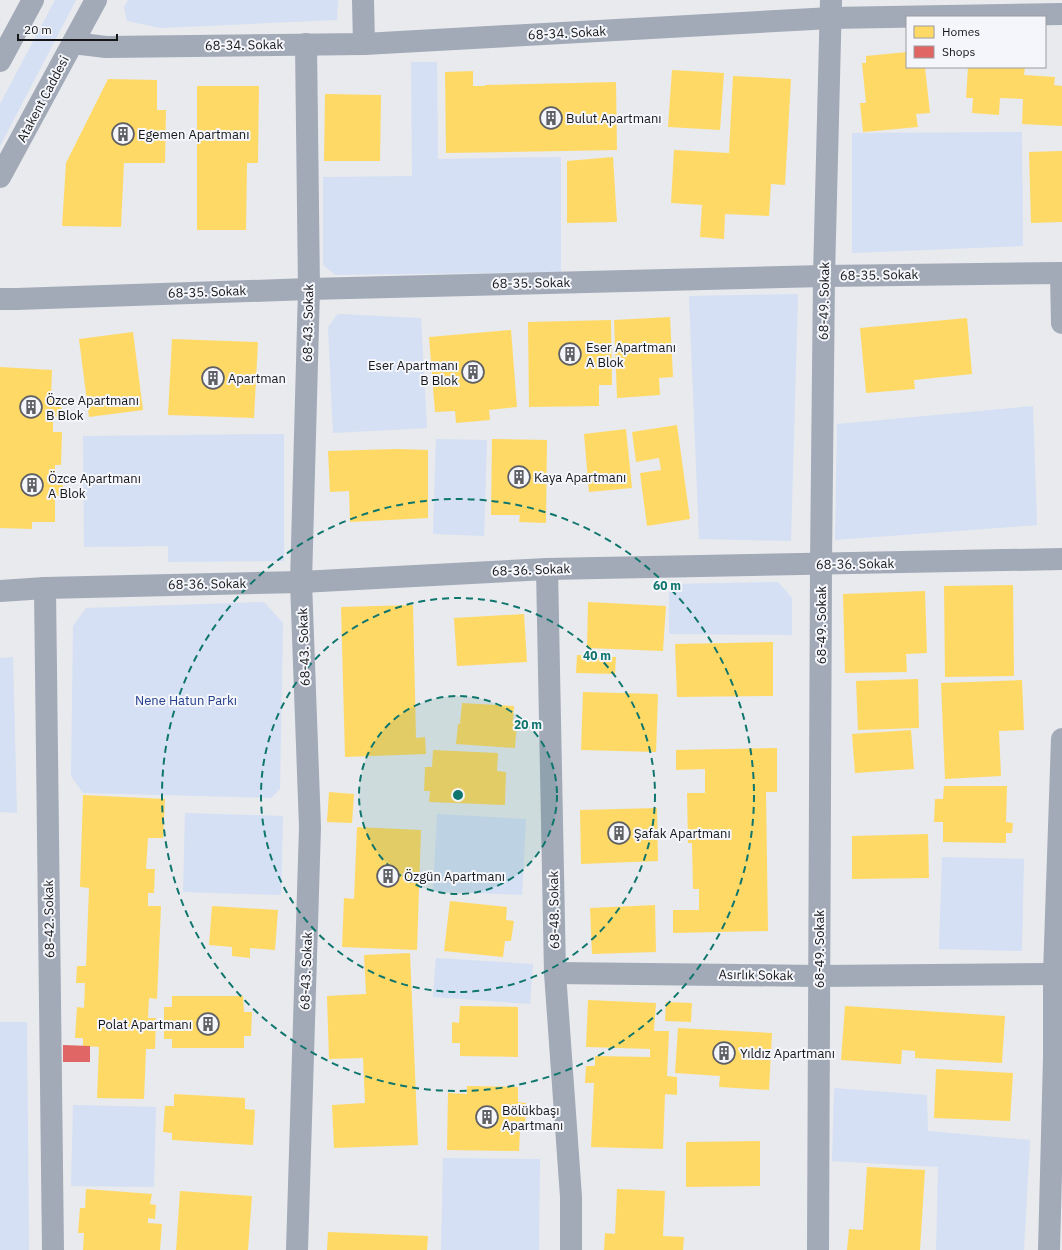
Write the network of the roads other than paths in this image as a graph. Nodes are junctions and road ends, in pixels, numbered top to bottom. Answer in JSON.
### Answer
{"nodes":[{"id":1,"x":32,"y":0,"type":"edge"},
{"id":2,"x":96,"y":0,"type":"edge"},
{"id":3,"x":363,"y":0,"type":"edge"},
{"id":4,"x":831,"y":9,"type":"edge"},
{"id":5,"x":1062,"y":14,"type":"edge"},
{"id":6,"x":73,"y":43,"type":"junction"},
{"id":7,"x":306,"y":44,"type":"junction"},
{"id":8,"x":364,"y":44,"type":"junction"},
{"id":9,"x":0,"y":61,"type":"edge"},
{"id":10,"x":0,"y":177,"type":"edge"},
{"id":11,"x":1061,"y":273,"type":"edge"},
{"id":12,"x":824,"y":276,"type":"junction"},
{"id":13,"x":308,"y":289,"type":"junction"},
{"id":14,"x":0,"y":299,"type":"edge"},
{"id":15,"x":1062,"y":323,"type":"edge"},
{"id":16,"x":1062,"y":559,"type":"edge"},
{"id":17,"x":821,"y":564,"type":"junction"},
{"id":18,"x":547,"y":569,"type":"junction"},
{"id":19,"x":302,"y":582,"type":"junction"},
{"id":20,"x":44,"y":588,"type":"junction"},
{"id":21,"x":0,"y":591,"type":"edge"},
{"id":22,"x":1062,"y":739,"type":"edge"},
{"id":23,"x":555,"y":973,"type":"junction"},
{"id":24,"x":1054,"y":974,"type":"junction"},
{"id":25,"x":819,"y":976,"type":"junction"},
{"id":26,"x":1058,"y":1058,"type":"edge"},
{"id":27,"x":53,"y":1250,"type":"edge"},
{"id":28,"x":297,"y":1250,"type":"edge"},
{"id":29,"x":570,"y":1250,"type":"edge"},
{"id":30,"x":818,"y":1250,"type":"edge"},
{"id":31,"x":1049,"y":1250,"type":"edge"}],
"edges":[{"from":1,"to":9,"type":"street"},
{"from":2,"to":6,"type":"street","name":"Atakent Caddesi"},
{"from":3,"to":8,"type":"street"},
{"from":4,"to":5,"type":"street","name":"68-34. Sokak"},
{"from":4,"to":8,"type":"street","name":"68-34. Sokak"},
{"from":4,"to":12,"type":"street","name":"68-49. Sokak"},
{"from":6,"to":7,"type":"street","name":"68-34. Sokak"},
{"from":6,"to":10,"type":"street","name":"Atakent Caddesi"},
{"from":7,"to":8,"type":"street","name":"68-34. Sokak"},
{"from":7,"to":13,"type":"street","name":"68-43. Sokak"},
{"from":11,"to":12,"type":"street","name":"68-35. Sokak"},
{"from":11,"to":15,"type":"street"},
{"from":12,"to":13,"type":"street","name":"68-35. Sokak"},
{"from":12,"to":17,"type":"street","name":"68-49. Sokak"},
{"from":13,"to":14,"type":"street","name":"68-35. Sokak"},
{"from":13,"to":19,"type":"street","name":"68-43. Sokak"},
{"from":16,"to":17,"type":"street","name":"68-36. Sokak"},
{"from":17,"to":18,"type":"street","name":"68-36. Sokak"},
{"from":17,"to":25,"type":"street","name":"68-49. Sokak"},
{"from":18,"to":19,"type":"street","name":"68-36. Sokak"},
{"from":18,"to":23,"type":"street","name":"68-48. Sokak"},
{"from":19,"to":20,"type":"street","name":"68-36. Sokak"},
{"from":19,"to":28,"type":"street","name":"68-43. Sokak"},
{"from":20,"to":21,"type":"street","name":"68-36. Sokak"},
{"from":20,"to":27,"type":"street","name":"68-42. Sokak"},
{"from":22,"to":24,"type":"street"},
{"from":23,"to":25,"type":"street","name":"Asırlık Sokak"},
{"from":23,"to":29,"type":"street","name":"68-48. Sokak"},
{"from":24,"to":25,"type":"street","name":"Asırlık Sokak"},
{"from":24,"to":26,"type":"street"},
{"from":25,"to":30,"type":"street","name":"68-49. Sokak"},
{"from":26,"to":31,"type":"street"}]}
